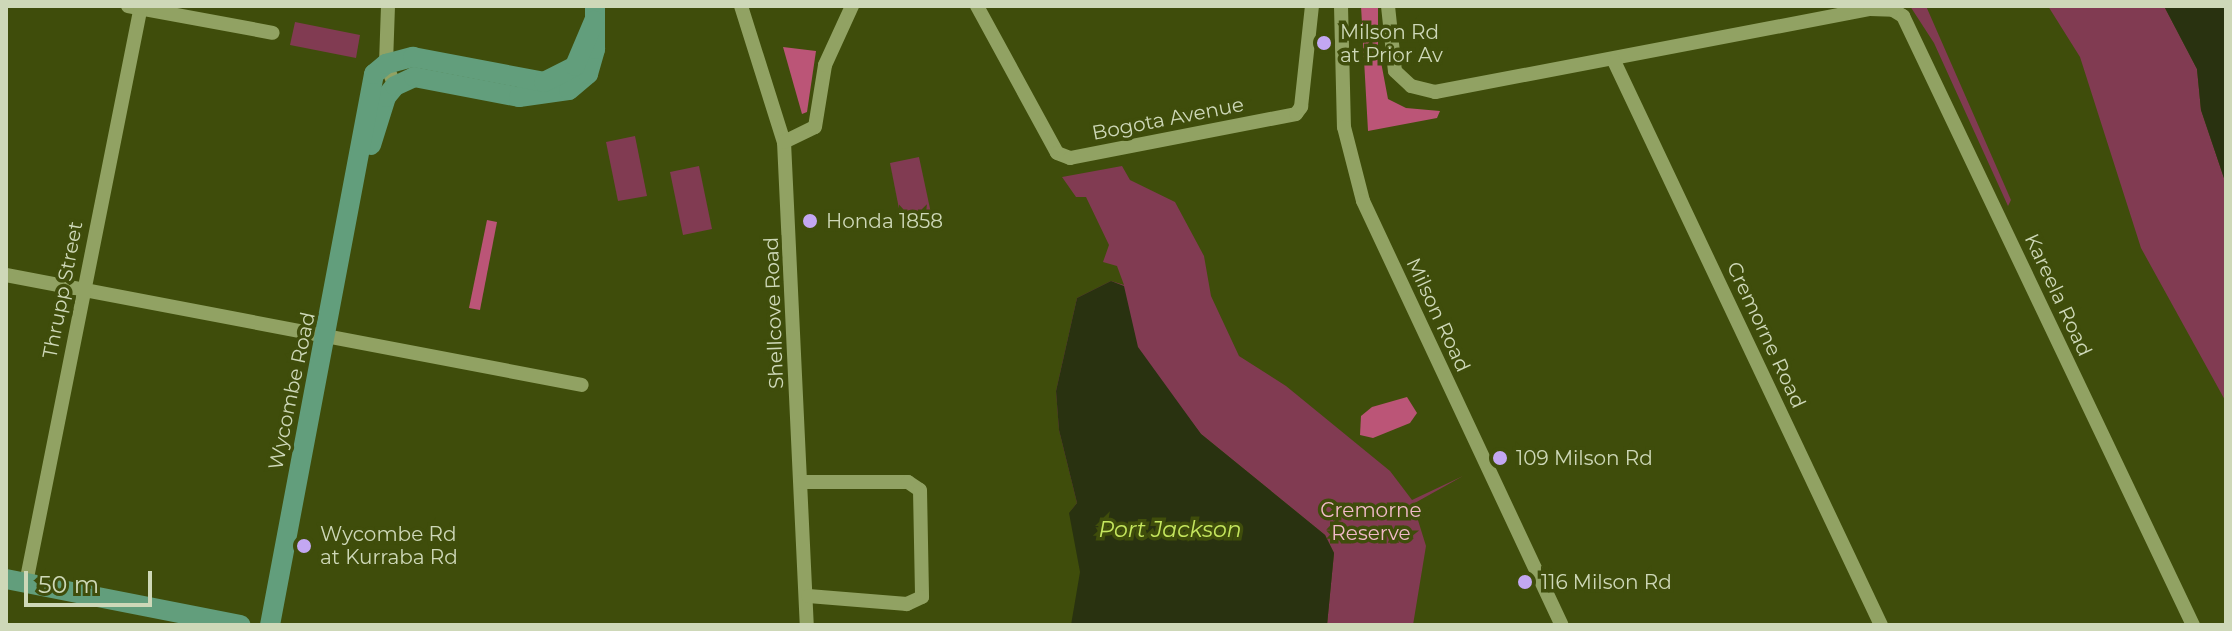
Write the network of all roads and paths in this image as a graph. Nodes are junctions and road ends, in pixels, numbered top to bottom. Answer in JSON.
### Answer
{"nodes":[{"id":1,"x":388,"y":6,"type":"edge"},
{"id":2,"x":741,"y":6,"type":"edge"},
{"id":3,"x":852,"y":6,"type":"edge"},
{"id":4,"x":977,"y":6,"type":"edge"},
{"id":5,"x":1312,"y":6,"type":"edge"},
{"id":6,"x":1341,"y":6,"type":"edge"},
{"id":7,"x":1388,"y":6,"type":"edge"},
{"id":8,"x":137,"y":7,"type":"edge"},
{"id":9,"x":1871,"y":8,"type":"edge"},
{"id":10,"x":595,"y":14,"type":"edge"},
{"id":11,"x":273,"y":33,"type":"dead end"},
{"id":12,"x":1614,"y":61,"type":"junction"},
{"id":13,"x":386,"y":64,"type":"junction"},
{"id":14,"x":395,"y":86,"type":"junction"},
{"id":15,"x":784,"y":142,"type":"junction"},
{"id":16,"x":360,"y":167,"type":"junction"},
{"id":17,"x":6,"y":275,"type":"edge"},
{"id":18,"x":83,"y":290,"type":"junction"},
{"id":19,"x":328,"y":337,"type":"junction"},
{"id":20,"x":582,"y":385,"type":"dead end"},
{"id":21,"x":801,"y":482,"type":"junction"},
{"id":22,"x":16,"y":581,"type":"edge"},
{"id":23,"x":808,"y":596,"type":"junction"},
{"id":24,"x":241,"y":625,"type":"edge"},
{"id":25,"x":270,"y":625,"type":"edge"},
{"id":26,"x":807,"y":625,"type":"edge"},
{"id":27,"x":1562,"y":625,"type":"edge"},
{"id":28,"x":1881,"y":625,"type":"edge"},
{"id":29,"x":2193,"y":625,"type":"edge"}],
"edges":[{"from":1,"to":13,"type":"street","name":"Wycombe Road"},
{"from":2,"to":15,"type":"street","name":"Shellcove Road"},
{"from":3,"to":15,"type":"street"},
{"from":4,"to":5,"type":"street","name":"Bogota Avenue"},
{"from":6,"to":27,"type":"street","name":"Milson Road"},
{"from":7,"to":12,"type":"street"},
{"from":8,"to":11,"type":"street"},
{"from":8,"to":18,"type":"street","name":"Thrupp Street"},
{"from":9,"to":12,"type":"street"},
{"from":9,"to":29,"type":"street","name":"Kareela Road"},
{"from":10,"to":13,"type":"main road"},
{"from":10,"to":14,"type":"main road"},
{"from":12,"to":28,"type":"street","name":"Cremorne Road"},
{"from":13,"to":14,"type":"street","name":"Wycombe Road"},
{"from":13,"to":16,"type":"main road","name":"Wycombe Road"},
{"from":14,"to":16,"type":"main road","name":"Wycombe Road"},
{"from":15,"to":21,"type":"street","name":"Shellcove Road"},
{"from":16,"to":19,"type":"main road","name":"Wycombe Road"},
{"from":17,"to":18,"type":"street"},
{"from":18,"to":19,"type":"street"},
{"from":18,"to":22,"type":"street","name":"Thrupp Street"},
{"from":19,"to":20,"type":"street"},
{"from":19,"to":25,"type":"main road","name":"Wycombe Road"},
{"from":21,"to":23,"type":"street","name":"Shellcove Road"},
{"from":21,"to":23,"type":"street"},
{"from":22,"to":24,"type":"main road"},
{"from":23,"to":26,"type":"street","name":"Shellcove Road"}]}
